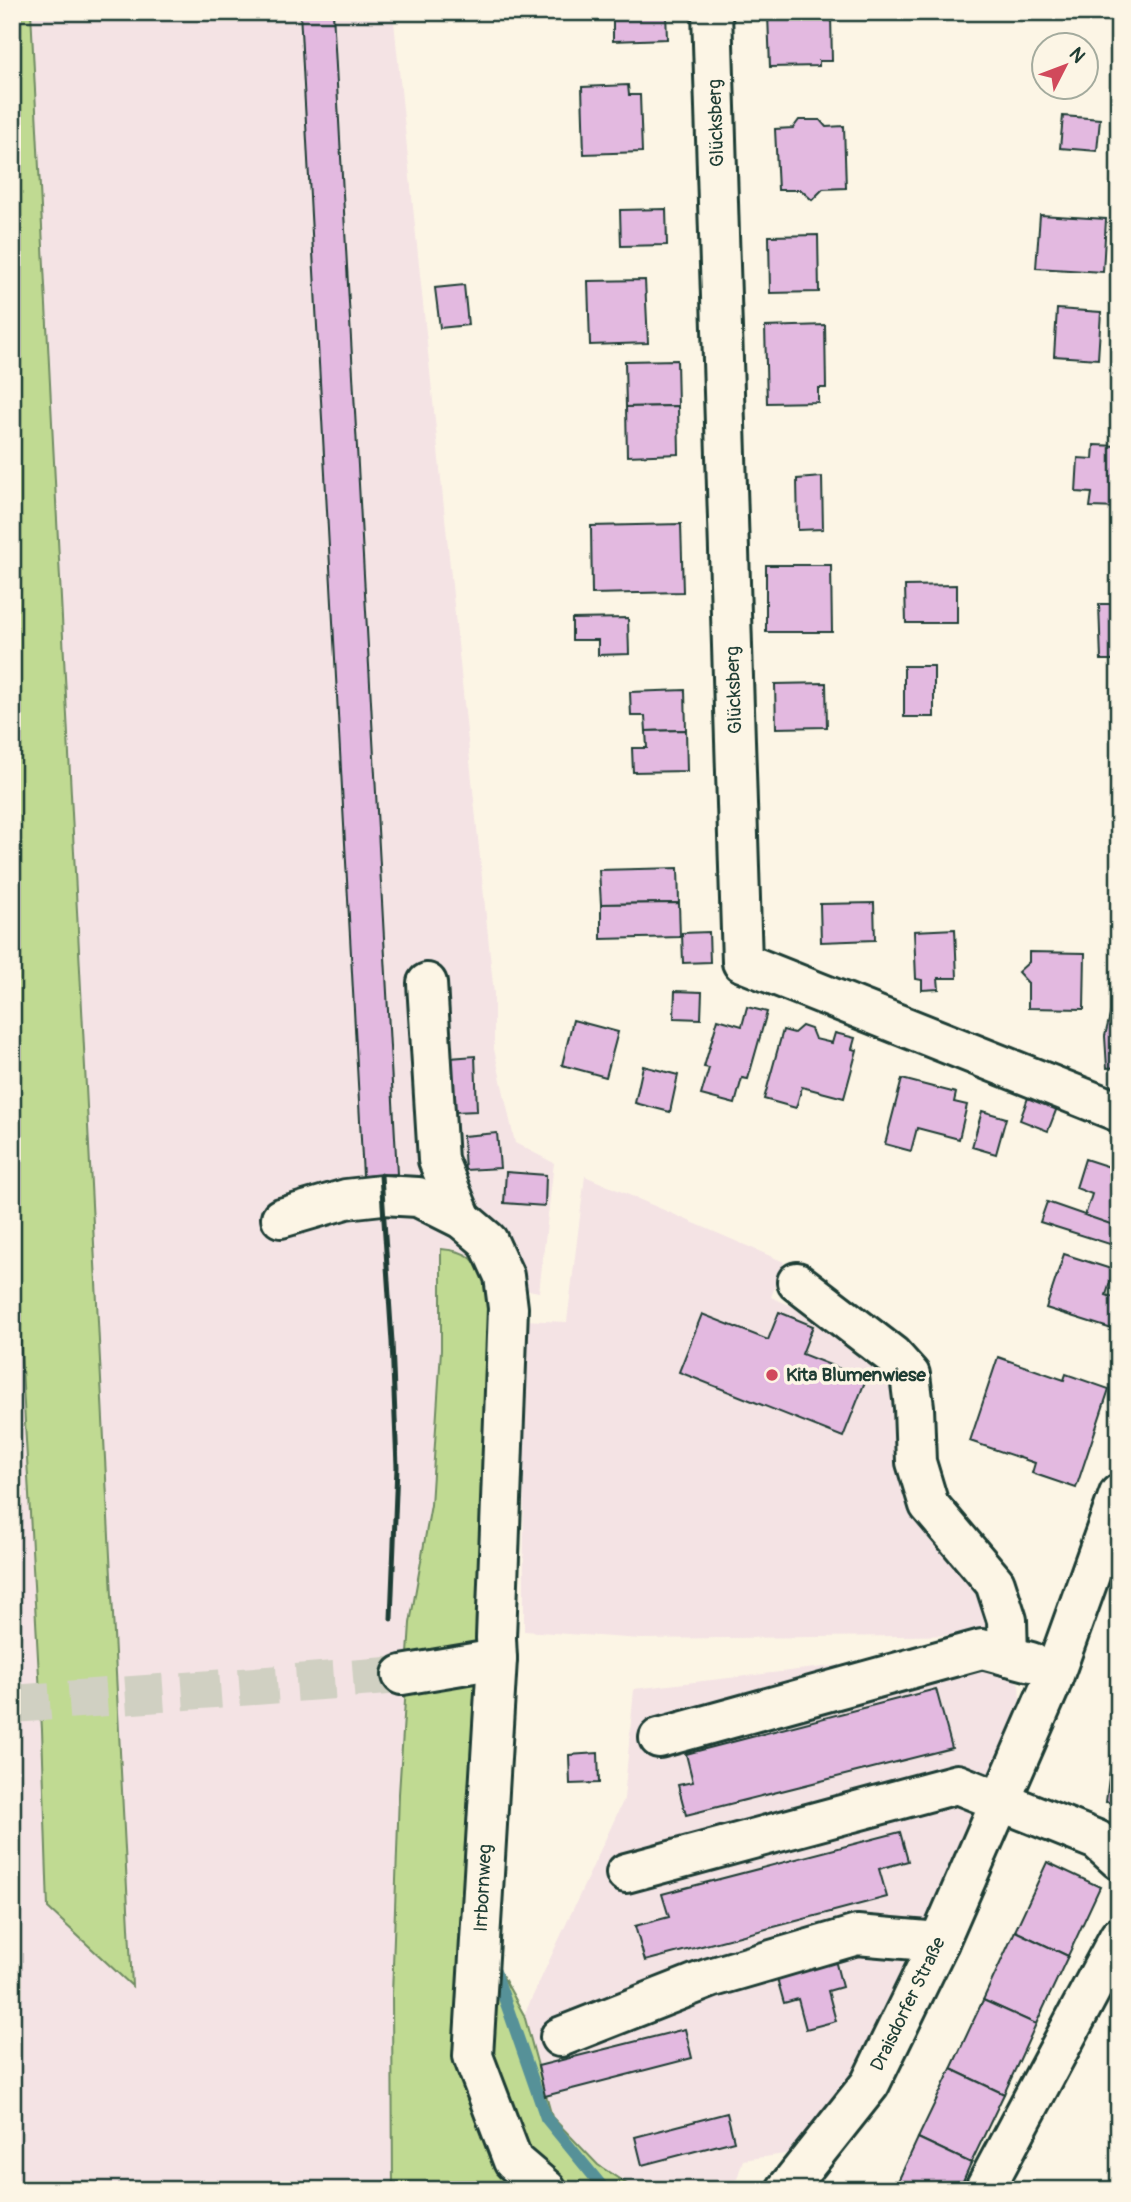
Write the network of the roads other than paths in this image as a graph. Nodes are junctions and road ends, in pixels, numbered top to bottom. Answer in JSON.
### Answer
{"nodes":[{"id":1,"x":712,"y":12,"type":"edge"},
{"id":2,"x":427,"y":983,"type":"dead end"},
{"id":3,"x":1119,"y":1112,"type":"edge"},
{"id":4,"x":281,"y":1218,"type":"dead end"},
{"id":5,"x":462,"y":1219,"type":"junction"},
{"id":6,"x":797,"y":1282,"type":"dead end"},
{"id":7,"x":1119,"y":1494,"type":"edge"},
{"id":8,"x":1008,"y":1656,"type":"junction"},
{"id":9,"x":497,"y":1659,"type":"junction"},
{"id":10,"x":1057,"y":1668,"type":"junction"},
{"id":11,"x":402,"y":1675,"type":"tunnel mouth"},
{"id":12,"x":659,"y":1738,"type":"dead end"},
{"id":13,"x":1001,"y":1800,"type":"junction"},
{"id":14,"x":1108,"y":1850,"type":"edge"},
{"id":15,"x":626,"y":1873,"type":"dead end"},
{"id":16,"x":1119,"y":1937,"type":"edge"},
{"id":17,"x":939,"y":1942,"type":"junction"},
{"id":18,"x":560,"y":2037,"type":"dead end"},
{"id":19,"x":547,"y":2190,"type":"edge"},
{"id":20,"x":786,"y":2190,"type":"edge"},
{"id":21,"x":984,"y":2190,"type":"edge"}],
"edges":[{"from":1,"to":3,"type":"street","name":"Glücksberg"},
{"from":2,"to":5,"type":"street"},
{"from":4,"to":5,"type":"street"},
{"from":5,"to":9,"type":"street","name":"Irrbornweg"},
{"from":6,"to":8,"type":"street"},
{"from":7,"to":10,"type":"street","name":"Draisdorfer Straße"},
{"from":8,"to":10,"type":"street"},
{"from":8,"to":12,"type":"street"},
{"from":9,"to":11,"type":"street"},
{"from":9,"to":19,"type":"street","name":"Irrbornweg"},
{"from":10,"to":13,"type":"street","name":"Draisdorfer Straße"},
{"from":13,"to":14,"type":"street"},
{"from":13,"to":15,"type":"street"},
{"from":13,"to":17,"type":"street","name":"Draisdorfer Straße"},
{"from":16,"to":21,"type":"street"},
{"from":17,"to":18,"type":"street"},
{"from":17,"to":20,"type":"street","name":"Draisdorfer Straße"}]}
